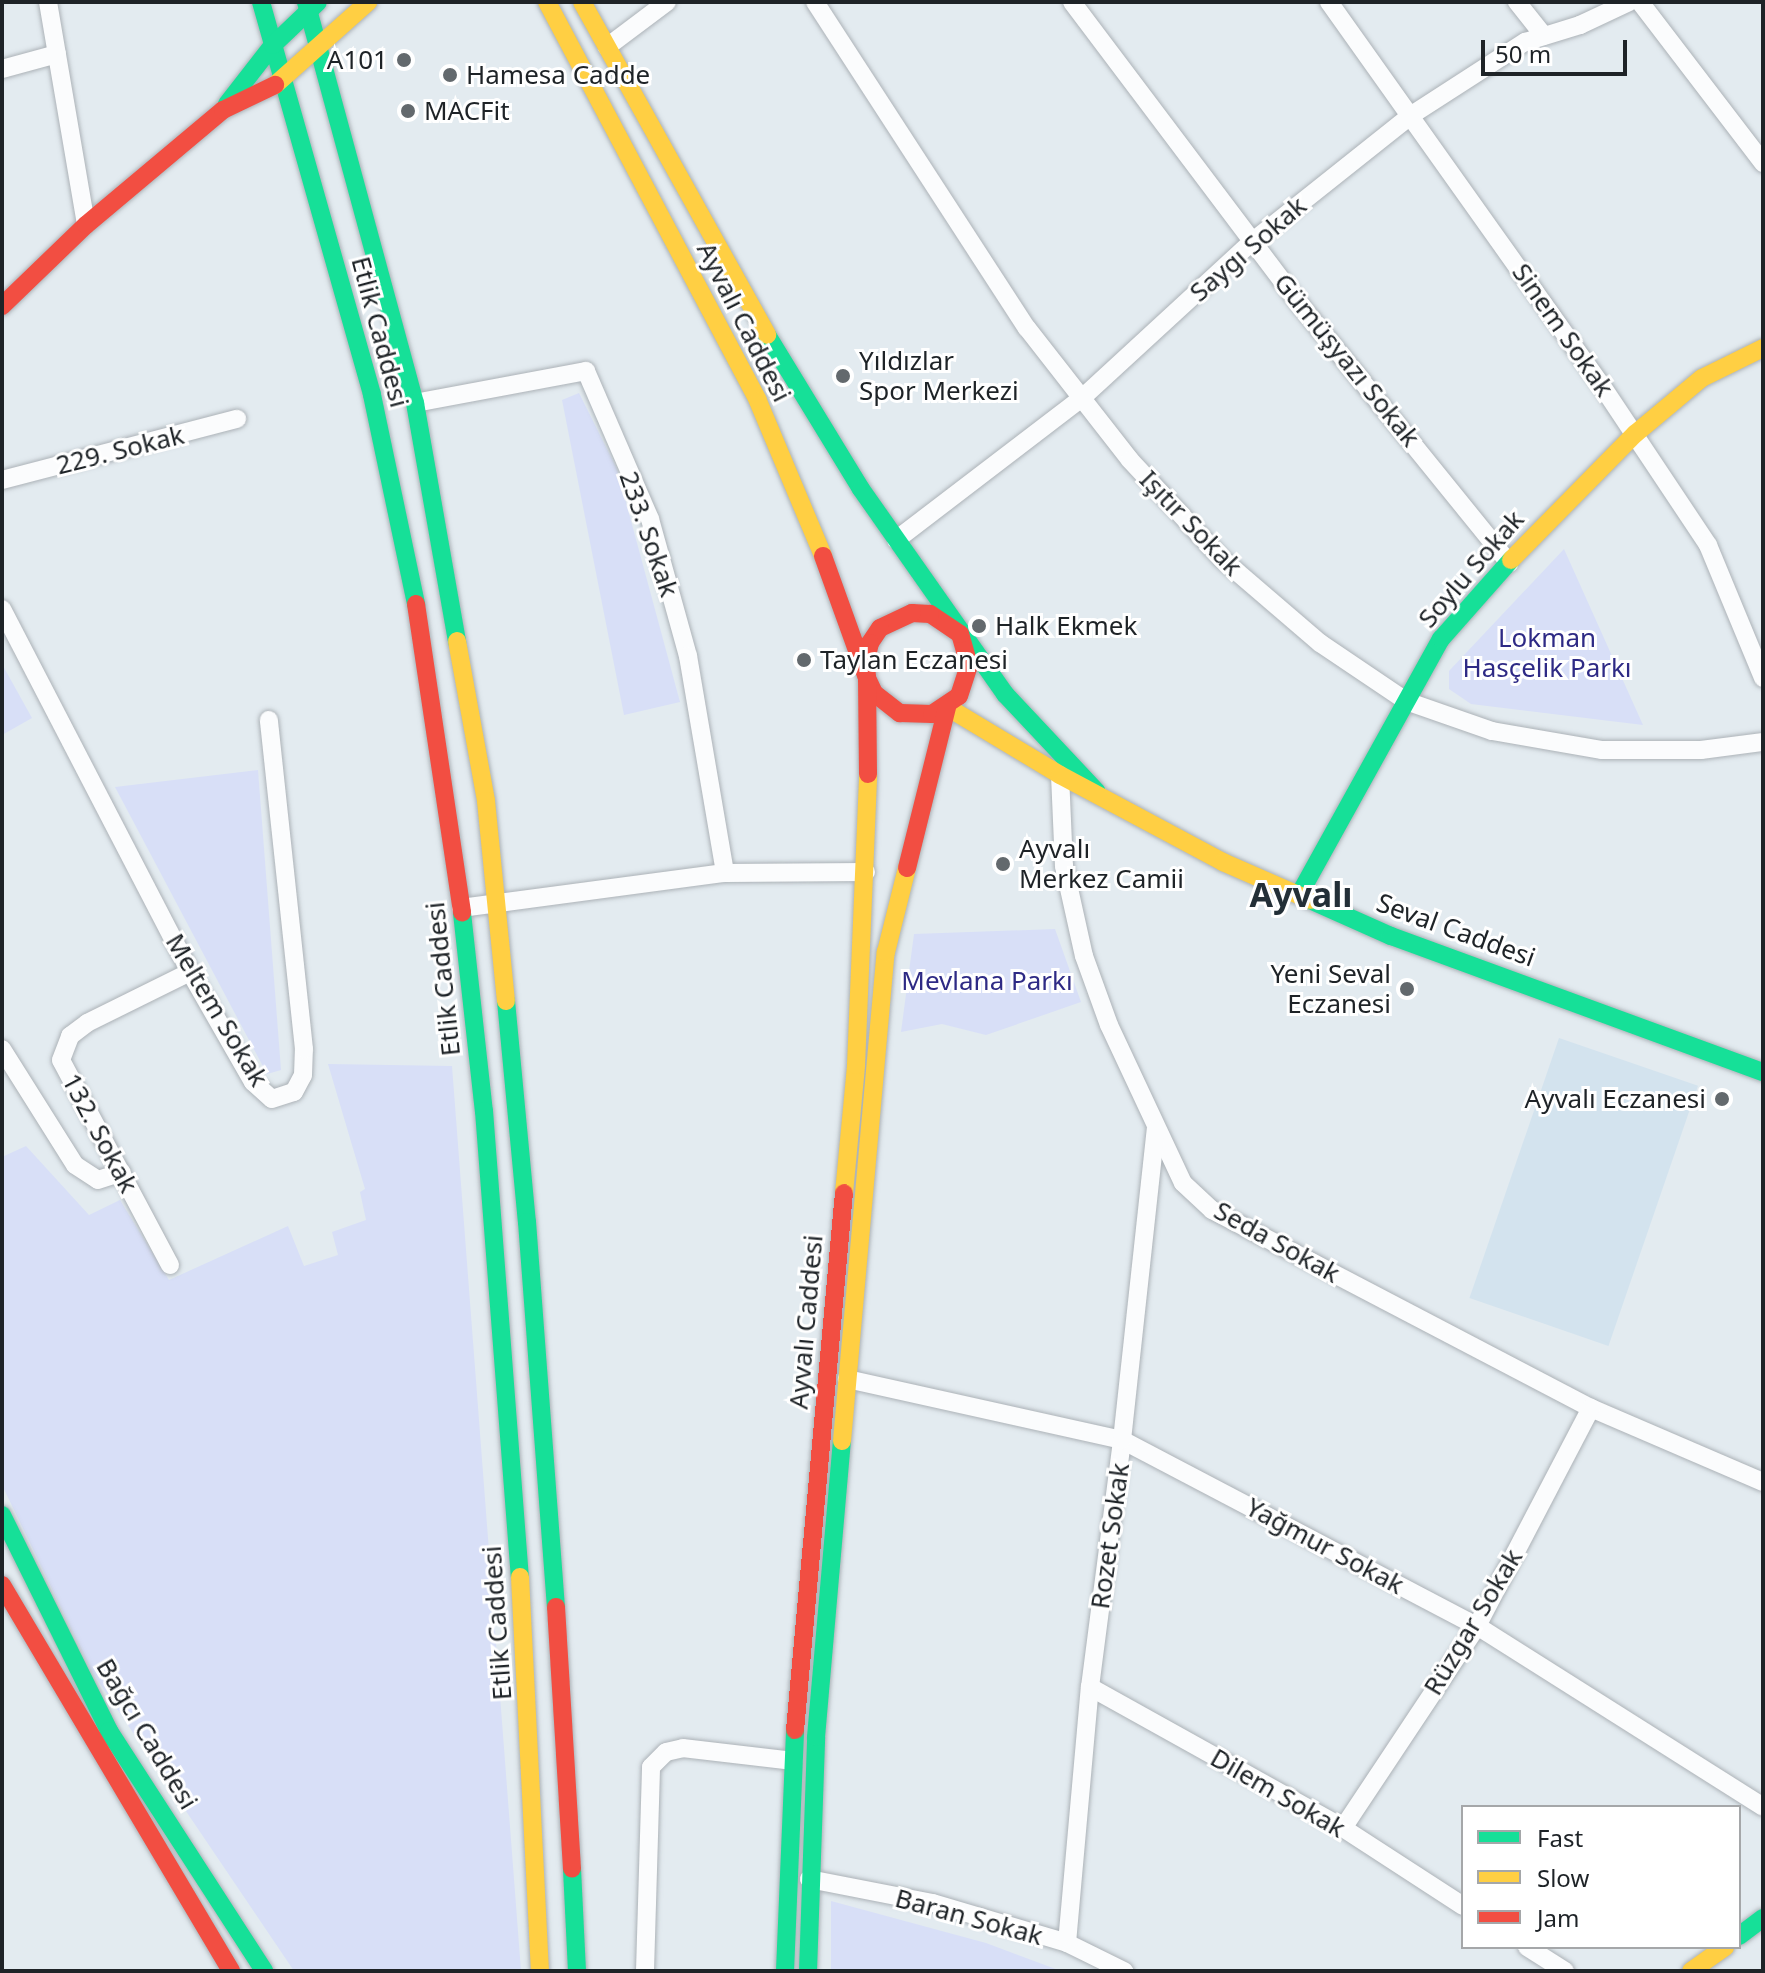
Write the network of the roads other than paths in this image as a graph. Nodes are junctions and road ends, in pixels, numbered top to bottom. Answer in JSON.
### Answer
{"nodes":[{"id":1,"x":48,"y":2,"type":"edge"},
{"id":2,"x":261,"y":2,"type":"edge"},
{"id":3,"x":368,"y":2,"type":"edge"},
{"id":4,"x":547,"y":2,"type":"edge"},
{"id":5,"x":582,"y":2,"type":"edge"},
{"id":6,"x":667,"y":2,"type":"edge"},
{"id":7,"x":815,"y":2,"type":"edge"},
{"id":8,"x":1072,"y":2,"type":"edge"},
{"id":9,"x":1329,"y":2,"type":"edge"},
{"id":10,"x":1517,"y":2,"type":"edge"},
{"id":11,"x":1629,"y":2,"type":"edge"},
{"id":12,"x":1640,"y":2,"type":"edge"},
{"id":13,"x":311,"y":5,"type":"edge"},
{"id":14,"x":1544,"y":36,"type":"junction"},
{"id":15,"x":273,"y":45,"type":"junction"},
{"id":16,"x":607,"y":47,"type":"junction"},
{"id":17,"x":320,"y":49,"type":"junction"},
{"id":18,"x":57,"y":54,"type":"junction"},
{"id":19,"x":2,"y":69,"type":"edge"},
{"id":20,"x":283,"y":81,"type":"junction"},
{"id":21,"x":223,"y":110,"type":"junction"},
{"id":22,"x":1410,"y":116,"type":"junction"},
{"id":23,"x":1763,"y":163,"type":"edge"},
{"id":24,"x":86,"y":225,"type":"junction"},
{"id":25,"x":1253,"y":241,"type":"junction"},
{"id":26,"x":2,"y":306,"type":"edge"},
{"id":27,"x":1763,"y":348,"type":"edge"},
{"id":28,"x":1082,"y":398,"type":"junction"},
{"id":29,"x":415,"y":403,"type":"junction"},
{"id":30,"x":237,"y":419,"type":"dead end"},
{"id":31,"x":1635,"y":434,"type":"junction"},
{"id":32,"x":2,"y":480,"type":"edge"},
{"id":33,"x":896,"y":540,"type":"junction"},
{"id":34,"x":1509,"y":563,"type":"junction"},
{"id":35,"x":2,"y":609,"type":"edge"},
{"id":36,"x":960,"y":634,"type":"junction"},
{"id":37,"x":867,"y":678,"type":"junction"},
{"id":38,"x":1763,"y":678,"type":"edge"},
{"id":39,"x":1406,"y":701,"type":"junction"},
{"id":40,"x":947,"y":707,"type":"junction"},
{"id":41,"x":269,"y":720,"type":"dead end"},
{"id":42,"x":1763,"y":742,"type":"edge"},
{"id":43,"x":1060,"y":775,"type":"junction"},
{"id":44,"x":1097,"y":792,"type":"junction"},
{"id":45,"x":866,"y":872,"type":"junction"},
{"id":46,"x":725,"y":873,"type":"junction"},
{"id":47,"x":1299,"y":895,"type":"junction"},
{"id":48,"x":498,"y":900,"type":"junction"},
{"id":49,"x":461,"y":908,"type":"junction"},
{"id":50,"x":190,"y":972,"type":"junction"},
{"id":51,"x":2,"y":1049,"type":"edge"},
{"id":52,"x":1763,"y":1072,"type":"edge"},
{"id":53,"x":1156,"y":1129,"type":"junction"},
{"id":54,"x":122,"y":1172,"type":"junction"},
{"id":55,"x":170,"y":1265,"type":"dead end"},
{"id":56,"x":847,"y":1379,"type":"junction"},
{"id":57,"x":1591,"y":1408,"type":"junction"},
{"id":58,"x":1122,"y":1440,"type":"junction"},
{"id":59,"x":1763,"y":1482,"type":"edge"},
{"id":60,"x":2,"y":1515,"type":"edge"},
{"id":61,"x":2,"y":1585,"type":"edge"},
{"id":62,"x":7,"y":1613,"type":"edge"},
{"id":63,"x":1477,"y":1626,"type":"junction"},
{"id":64,"x":1090,"y":1687,"type":"junction"},
{"id":65,"x":793,"y":1761,"type":"junction"},
{"id":66,"x":1763,"y":1807,"type":"edge"},
{"id":67,"x":1343,"y":1828,"type":"junction"},
{"id":68,"x":809,"y":1879,"type":"junction"},
{"id":69,"x":1461,"y":1905,"type":"edge"},
{"id":70,"x":1763,"y":1918,"type":"edge"},
{"id":71,"x":1741,"y":1934,"type":"edge"},
{"id":72,"x":1067,"y":1943,"type":"junction"},
{"id":73,"x":1530,"y":1949,"type":"edge"},
{"id":74,"x":1722,"y":1949,"type":"edge"},
{"id":75,"x":1724,"y":1949,"type":"edge"},
{"id":76,"x":231,"y":1971,"type":"edge"},
{"id":77,"x":264,"y":1971,"type":"edge"},
{"id":78,"x":540,"y":1971,"type":"edge"},
{"id":79,"x":577,"y":1971,"type":"edge"},
{"id":80,"x":645,"y":1971,"type":"edge"},
{"id":81,"x":785,"y":1971,"type":"edge"},
{"id":82,"x":808,"y":1971,"type":"edge"},
{"id":83,"x":1124,"y":1971,"type":"edge"},
{"id":84,"x":1565,"y":1971,"type":"edge"},
{"id":85,"x":1691,"y":1971,"type":"edge"},
{"id":86,"x":1708,"y":1971,"type":"edge"}],
"edges":[{"from":1,"to":18,"type":"street"},
{"from":2,"to":15,"type":"main road","name":"Etlik Caddesi"},
{"from":3,"to":17,"type":"main road"},
{"from":4,"to":37,"type":"main road","name":"Ayvalı Caddesi"},
{"from":5,"to":16,"type":"main road","name":"Ayvalı Caddesi"},
{"from":6,"to":16,"type":"street"},
{"from":7,"to":28,"type":"street","name":"Işıtır Sokak"},
{"from":8,"to":25,"type":"street","name":"Gümüşyazı Sokak"},
{"from":9,"to":22,"type":"street","name":"Sinem Sokak"},
{"from":10,"to":14,"type":"street"},
{"from":11,"to":14,"type":"street","name":"Saygı Sokak"},
{"from":12,"to":23,"type":"street"},
{"from":13,"to":15,"type":"main road"},
{"from":13,"to":17,"type":"main road","name":"Etlik Caddesi"},
{"from":14,"to":22,"type":"street","name":"Saygı Sokak"},
{"from":15,"to":20,"type":"main road","name":"Etlik Caddesi"},
{"from":15,"to":21,"type":"main road"},
{"from":16,"to":33,"type":"main road","name":"Ayvalı Caddesi"},
{"from":17,"to":20,"type":"main road"},
{"from":17,"to":29,"type":"main road","name":"Etlik Caddesi"},
{"from":18,"to":19,"type":"street"},
{"from":18,"to":24,"type":"street"},
{"from":20,"to":21,"type":"main road"},
{"from":20,"to":49,"type":"main road","name":"Etlik Caddesi"},
{"from":21,"to":24,"type":"main road"},
{"from":22,"to":25,"type":"street","name":"Saygı Sokak"},
{"from":22,"to":31,"type":"street","name":"Sinem Sokak"},
{"from":24,"to":26,"type":"main road"},
{"from":25,"to":28,"type":"street","name":"Saygı Sokak"},
{"from":25,"to":34,"type":"street","name":"Gümüşyazı Sokak"},
{"from":27,"to":31,"type":"main road","name":"Soylu Sokak"},
{"from":28,"to":33,"type":"street","name":"Saygı Sokak"},
{"from":28,"to":39,"type":"street","name":"Işıtır Sokak"},
{"from":29,"to":46,"type":"street","name":"233. Sokak"},
{"from":29,"to":48,"type":"main road","name":"Etlik Caddesi"},
{"from":30,"to":32,"type":"street","name":"229. Sokak"},
{"from":31,"to":34,"type":"main road","name":"Soylu Sokak"},
{"from":31,"to":38,"type":"street","name":"Sinem Sokak"},
{"from":33,"to":36,"type":"main road","name":"Ayvalı Caddesi"},
{"from":34,"to":39,"type":"main road","name":"Soylu Sokak"},
{"from":35,"to":50,"type":"street","name":"Meltem Sokak"},
{"from":36,"to":37,"type":"main road","name":"Ayvalı Caddesi"},
{"from":36,"to":40,"type":"main road","name":"Ayvalı Caddesi"},
{"from":36,"to":44,"type":"main road","name":"Seval Caddesi"},
{"from":37,"to":40,"type":"main road","name":"Ayvalı Caddesi"},
{"from":37,"to":45,"type":"main road","name":"Ayvalı Caddesi"},
{"from":39,"to":42,"type":"street","name":"Işıtır Sokak"},
{"from":39,"to":47,"type":"main road","name":"Soylu Sokak"},
{"from":40,"to":43,"type":"main road","name":"Seval Caddesi"},
{"from":40,"to":56,"type":"main road","name":"Ayvalı Caddesi"},
{"from":41,"to":50,"type":"street","name":"Meltem Sokak"},
{"from":43,"to":44,"type":"main road","name":"Seval Caddesi"},
{"from":43,"to":53,"type":"street","name":"Seda Sokak"},
{"from":44,"to":47,"type":"main road","name":"Seval Caddesi"},
{"from":45,"to":46,"type":"street"},
{"from":45,"to":65,"type":"main road","name":"Ayvalı Caddesi"},
{"from":46,"to":48,"type":"street"},
{"from":47,"to":52,"type":"main road","name":"Seval Caddesi"},
{"from":48,"to":49,"type":"street"},
{"from":48,"to":79,"type":"main road","name":"Etlik Caddesi"},
{"from":49,"to":78,"type":"main road","name":"Etlik Caddesi"},
{"from":50,"to":54,"type":"street","name":"132. Sokak"},
{"from":51,"to":54,"type":"street"},
{"from":53,"to":57,"type":"street","name":"Seda Sokak"},
{"from":53,"to":58,"type":"street","name":"Rozet Sokak"},
{"from":54,"to":55,"type":"street","name":"132. Sokak"},
{"from":56,"to":58,"type":"street","name":"Yağmur Sokak"},
{"from":56,"to":68,"type":"main road","name":"Ayvalı Caddesi"},
{"from":57,"to":59,"type":"street","name":"Seda Sokak"},
{"from":57,"to":63,"type":"street","name":"Rüzgar Sokak"},
{"from":58,"to":63,"type":"street","name":"Yağmur Sokak"},
{"from":58,"to":64,"type":"street","name":"Rozet Sokak"},
{"from":60,"to":77,"type":"main road","name":"Bağcı Caddesi"},
{"from":61,"to":62,"type":"main road","name":"Bağcı Caddesi"},
{"from":62,"to":76,"type":"main road","name":"Bağcı Caddesi"},
{"from":63,"to":66,"type":"street","name":"Yağmur Sokak"},
{"from":63,"to":67,"type":"street","name":"Rüzgar Sokak"},
{"from":64,"to":67,"type":"street","name":"Dilem Sokak"},
{"from":64,"to":72,"type":"street","name":"Rozet Sokak"},
{"from":65,"to":80,"type":"street"},
{"from":65,"to":81,"type":"main road","name":"Ayvalı Caddesi"},
{"from":67,"to":69,"type":"street","name":"Dilem Sokak"},
{"from":68,"to":72,"type":"street","name":"Baran Sokak"},
{"from":68,"to":82,"type":"main road","name":"Ayvalı Caddesi"},
{"from":70,"to":71,"type":"main road"},
{"from":72,"to":83,"type":"street","name":"Baran Sokak"},
{"from":73,"to":84,"type":"street"},
{"from":74,"to":85,"type":"main road"},
{"from":75,"to":86,"type":"main road"}]}
